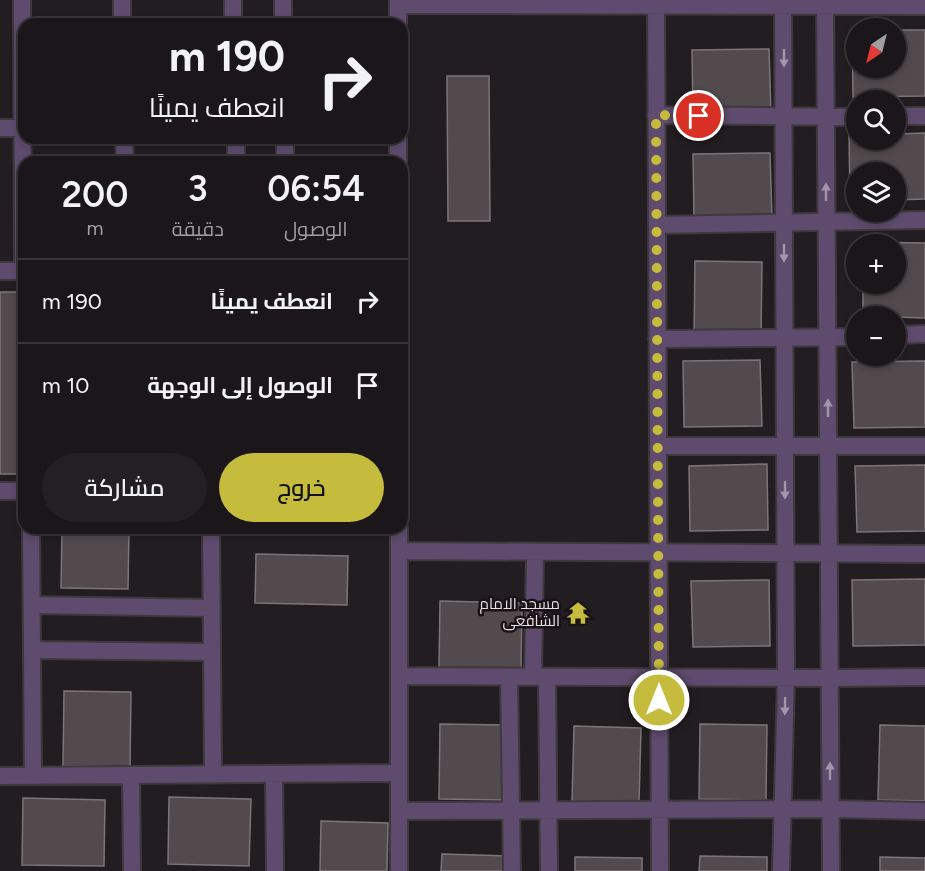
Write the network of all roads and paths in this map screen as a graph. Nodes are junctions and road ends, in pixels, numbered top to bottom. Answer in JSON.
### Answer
{"nodes":[{"id":1,"x":22,"y":0,"type":"edge"},
{"id":2,"x":122,"y":0,"type":"edge"},
{"id":3,"x":233,"y":0,"type":"edge"},
{"id":4,"x":283,"y":0,"type":"edge"},
{"id":5,"x":525,"y":2,"type":"edge"},
{"id":6,"x":656,"y":2,"type":"edge"},
{"id":7,"x":783,"y":2,"type":"edge"},
{"id":8,"x":825,"y":2,"type":"edge"},
{"id":9,"x":398,"y":3,"type":"edge"},
{"id":10,"x":925,"y":6,"type":"edge"},
{"id":11,"x":22,"y":18,"type":"edge"},
{"id":12,"x":122,"y":18,"type":"edge"},
{"id":13,"x":233,"y":18,"type":"edge"},
{"id":14,"x":283,"y":18,"type":"edge"},
{"id":15,"x":656,"y":115,"type":"junction"},
{"id":16,"x":906,"y":116,"type":"edge"},
{"id":17,"x":925,"y":116,"type":"edge"},
{"id":18,"x":784,"y":117,"type":"junction"},
{"id":19,"x":826,"y":117,"type":"junction"},
{"id":20,"x":846,"y":117,"type":"edge"},
{"id":21,"x":0,"y":128,"type":"edge"},
{"id":22,"x":18,"y":128,"type":"edge"},
{"id":23,"x":925,"y":220,"type":"edge"},
{"id":24,"x":784,"y":223,"type":"junction"},
{"id":25,"x":826,"y":223,"type":"junction"},
{"id":26,"x":657,"y":225,"type":"junction"},
{"id":27,"x":0,"y":271,"type":"edge"},
{"id":28,"x":18,"y":271,"type":"edge"},
{"id":29,"x":925,"y":334,"type":"edge"},
{"id":30,"x":906,"y":335,"type":"edge"},
{"id":31,"x":846,"y":337,"type":"edge"},
{"id":32,"x":784,"y":338,"type":"junction"},
{"id":33,"x":827,"y":338,"type":"junction"},
{"id":34,"x":657,"y":339,"type":"junction"},
{"id":35,"x":658,"y":446,"type":"junction"},
{"id":36,"x":925,"y":446,"type":"edge"},
{"id":37,"x":785,"y":447,"type":"junction"},
{"id":38,"x":828,"y":447,"type":"junction"},
{"id":39,"x":0,"y":491,"type":"edge"},
{"id":40,"x":18,"y":491,"type":"edge"},
{"id":41,"x":32,"y":534,"type":"edge"},
{"id":42,"x":211,"y":534,"type":"edge"},
{"id":43,"x":399,"y":534,"type":"edge"},
{"id":44,"x":399,"y":551,"type":"junction"},
{"id":45,"x":535,"y":552,"type":"junction"},
{"id":46,"x":658,"y":554,"type":"junction"},
{"id":47,"x":785,"y":554,"type":"junction"},
{"id":48,"x":925,"y":554,"type":"edge"},
{"id":49,"x":829,"y":555,"type":"junction"},
{"id":50,"x":32,"y":605,"type":"junction"},
{"id":51,"x":212,"y":608,"type":"junction"},
{"id":52,"x":33,"y":650,"type":"junction"},
{"id":53,"x":212,"y":652,"type":"junction"},
{"id":54,"x":399,"y":676,"type":"junction"},
{"id":55,"x":509,"y":677,"type":"junction"},
{"id":56,"x":540,"y":677,"type":"junction"},
{"id":57,"x":925,"y":677,"type":"edge"},
{"id":58,"x":659,"y":678,"type":"junction"},
{"id":59,"x":786,"y":678,"type":"junction"},
{"id":60,"x":830,"y":678,"type":"junction"},
{"id":61,"x":399,"y":773,"type":"junction"},
{"id":62,"x":213,"y":774,"type":"junction"},
{"id":63,"x":274,"y":774,"type":"junction"},
{"id":64,"x":130,"y":775,"type":"junction"},
{"id":65,"x":0,"y":776,"type":"edge"},
{"id":66,"x":33,"y":776,"type":"junction"},
{"id":67,"x":782,"y":809,"type":"junction"},
{"id":68,"x":831,"y":809,"type":"junction"},
{"id":69,"x":549,"y":810,"type":"junction"},
{"id":70,"x":660,"y":810,"type":"junction"},
{"id":71,"x":399,"y":811,"type":"junction"},
{"id":72,"x":511,"y":811,"type":"junction"},
{"id":73,"x":925,"y":811,"type":"edge"},
{"id":74,"x":132,"y":871,"type":"edge"},
{"id":75,"x":275,"y":871,"type":"edge"},
{"id":76,"x":399,"y":871,"type":"edge"},
{"id":77,"x":512,"y":871,"type":"edge"},
{"id":78,"x":549,"y":871,"type":"edge"},
{"id":79,"x":660,"y":871,"type":"edge"},
{"id":80,"x":781,"y":871,"type":"edge"},
{"id":81,"x":831,"y":871,"type":"edge"}],
"edges":[{"from":1,"to":11,"type":"street"},
{"from":2,"to":12,"type":"street"},
{"from":3,"to":13,"type":"street"},
{"from":4,"to":14,"type":"street"},
{"from":5,"to":6,"type":"street"},
{"from":5,"to":9,"type":"street"},
{"from":6,"to":7,"type":"street"},
{"from":6,"to":15,"type":"street"},
{"from":7,"to":8,"type":"street"},
{"from":7,"to":18,"type":"street","one_way":true},
{"from":8,"to":10,"type":"street"},
{"from":8,"to":19,"type":"street"},
{"from":15,"to":18,"type":"street"},
{"from":15,"to":26,"type":"street"},
{"from":16,"to":17,"type":"street"},
{"from":18,"to":19,"type":"street"},
{"from":18,"to":24,"type":"street"},
{"from":19,"to":20,"type":"street"},
{"from":25,"to":19,"type":"street","one_way":true},
{"from":21,"to":22,"type":"street"},
{"from":23,"to":25,"type":"street"},
{"from":24,"to":25,"type":"street"},
{"from":24,"to":26,"type":"street"},
{"from":24,"to":32,"type":"street","one_way":true},
{"from":25,"to":33,"type":"street"},
{"from":26,"to":34,"type":"street"},
{"from":27,"to":28,"type":"street"},
{"from":29,"to":30,"type":"street"},
{"from":31,"to":33,"type":"street"},
{"from":32,"to":33,"type":"street"},
{"from":32,"to":34,"type":"street"},
{"from":32,"to":37,"type":"street"},
{"from":38,"to":33,"type":"street","one_way":true},
{"from":34,"to":35,"type":"street"},
{"from":35,"to":37,"type":"street"},
{"from":35,"to":46,"type":"street"},
{"from":36,"to":38,"type":"street"},
{"from":37,"to":38,"type":"street"},
{"from":37,"to":47,"type":"street","one_way":true},
{"from":38,"to":49,"type":"street"},
{"from":39,"to":40,"type":"street"},
{"from":41,"to":50,"type":"street"},
{"from":42,"to":51,"type":"street"},
{"from":43,"to":44,"type":"street"},
{"from":44,"to":45,"type":"street"},
{"from":44,"to":54,"type":"street"},
{"from":45,"to":46,"type":"street"},
{"from":45,"to":56,"type":"street"},
{"from":46,"to":47,"type":"street"},
{"from":46,"to":58,"type":"street"},
{"from":47,"to":49,"type":"street"},
{"from":47,"to":59,"type":"street"},
{"from":48,"to":49,"type":"street"},
{"from":49,"to":60,"type":"street"},
{"from":50,"to":51,"type":"street"},
{"from":50,"to":52,"type":"street"},
{"from":51,"to":53,"type":"street"},
{"from":52,"to":53,"type":"street"},
{"from":52,"to":66,"type":"street"},
{"from":53,"to":62,"type":"street"},
{"from":54,"to":55,"type":"street"},
{"from":54,"to":61,"type":"street"},
{"from":55,"to":56,"type":"street"},
{"from":55,"to":72,"type":"street"},
{"from":56,"to":58,"type":"street"},
{"from":56,"to":69,"type":"street"},
{"from":57,"to":60,"type":"street"},
{"from":58,"to":59,"type":"street"},
{"from":58,"to":70,"type":"street"},
{"from":59,"to":60,"type":"street"},
{"from":59,"to":67,"type":"street","one_way":true},
{"from":68,"to":60,"type":"street","one_way":true},
{"from":61,"to":63,"type":"street"},
{"from":61,"to":71,"type":"street"},
{"from":62,"to":63,"type":"street"},
{"from":62,"to":64,"type":"street"},
{"from":63,"to":75,"type":"street"},
{"from":64,"to":66,"type":"street"},
{"from":64,"to":74,"type":"street"},
{"from":65,"to":66,"type":"street"},
{"from":67,"to":68,"type":"street"},
{"from":67,"to":70,"type":"street"},
{"from":67,"to":80,"type":"street"},
{"from":68,"to":73,"type":"street"},
{"from":68,"to":81,"type":"street"},
{"from":69,"to":70,"type":"street"},
{"from":69,"to":72,"type":"street"},
{"from":69,"to":78,"type":"street"},
{"from":70,"to":79,"type":"street"},
{"from":71,"to":72,"type":"street"},
{"from":71,"to":76,"type":"street"},
{"from":72,"to":77,"type":"street"}]}
